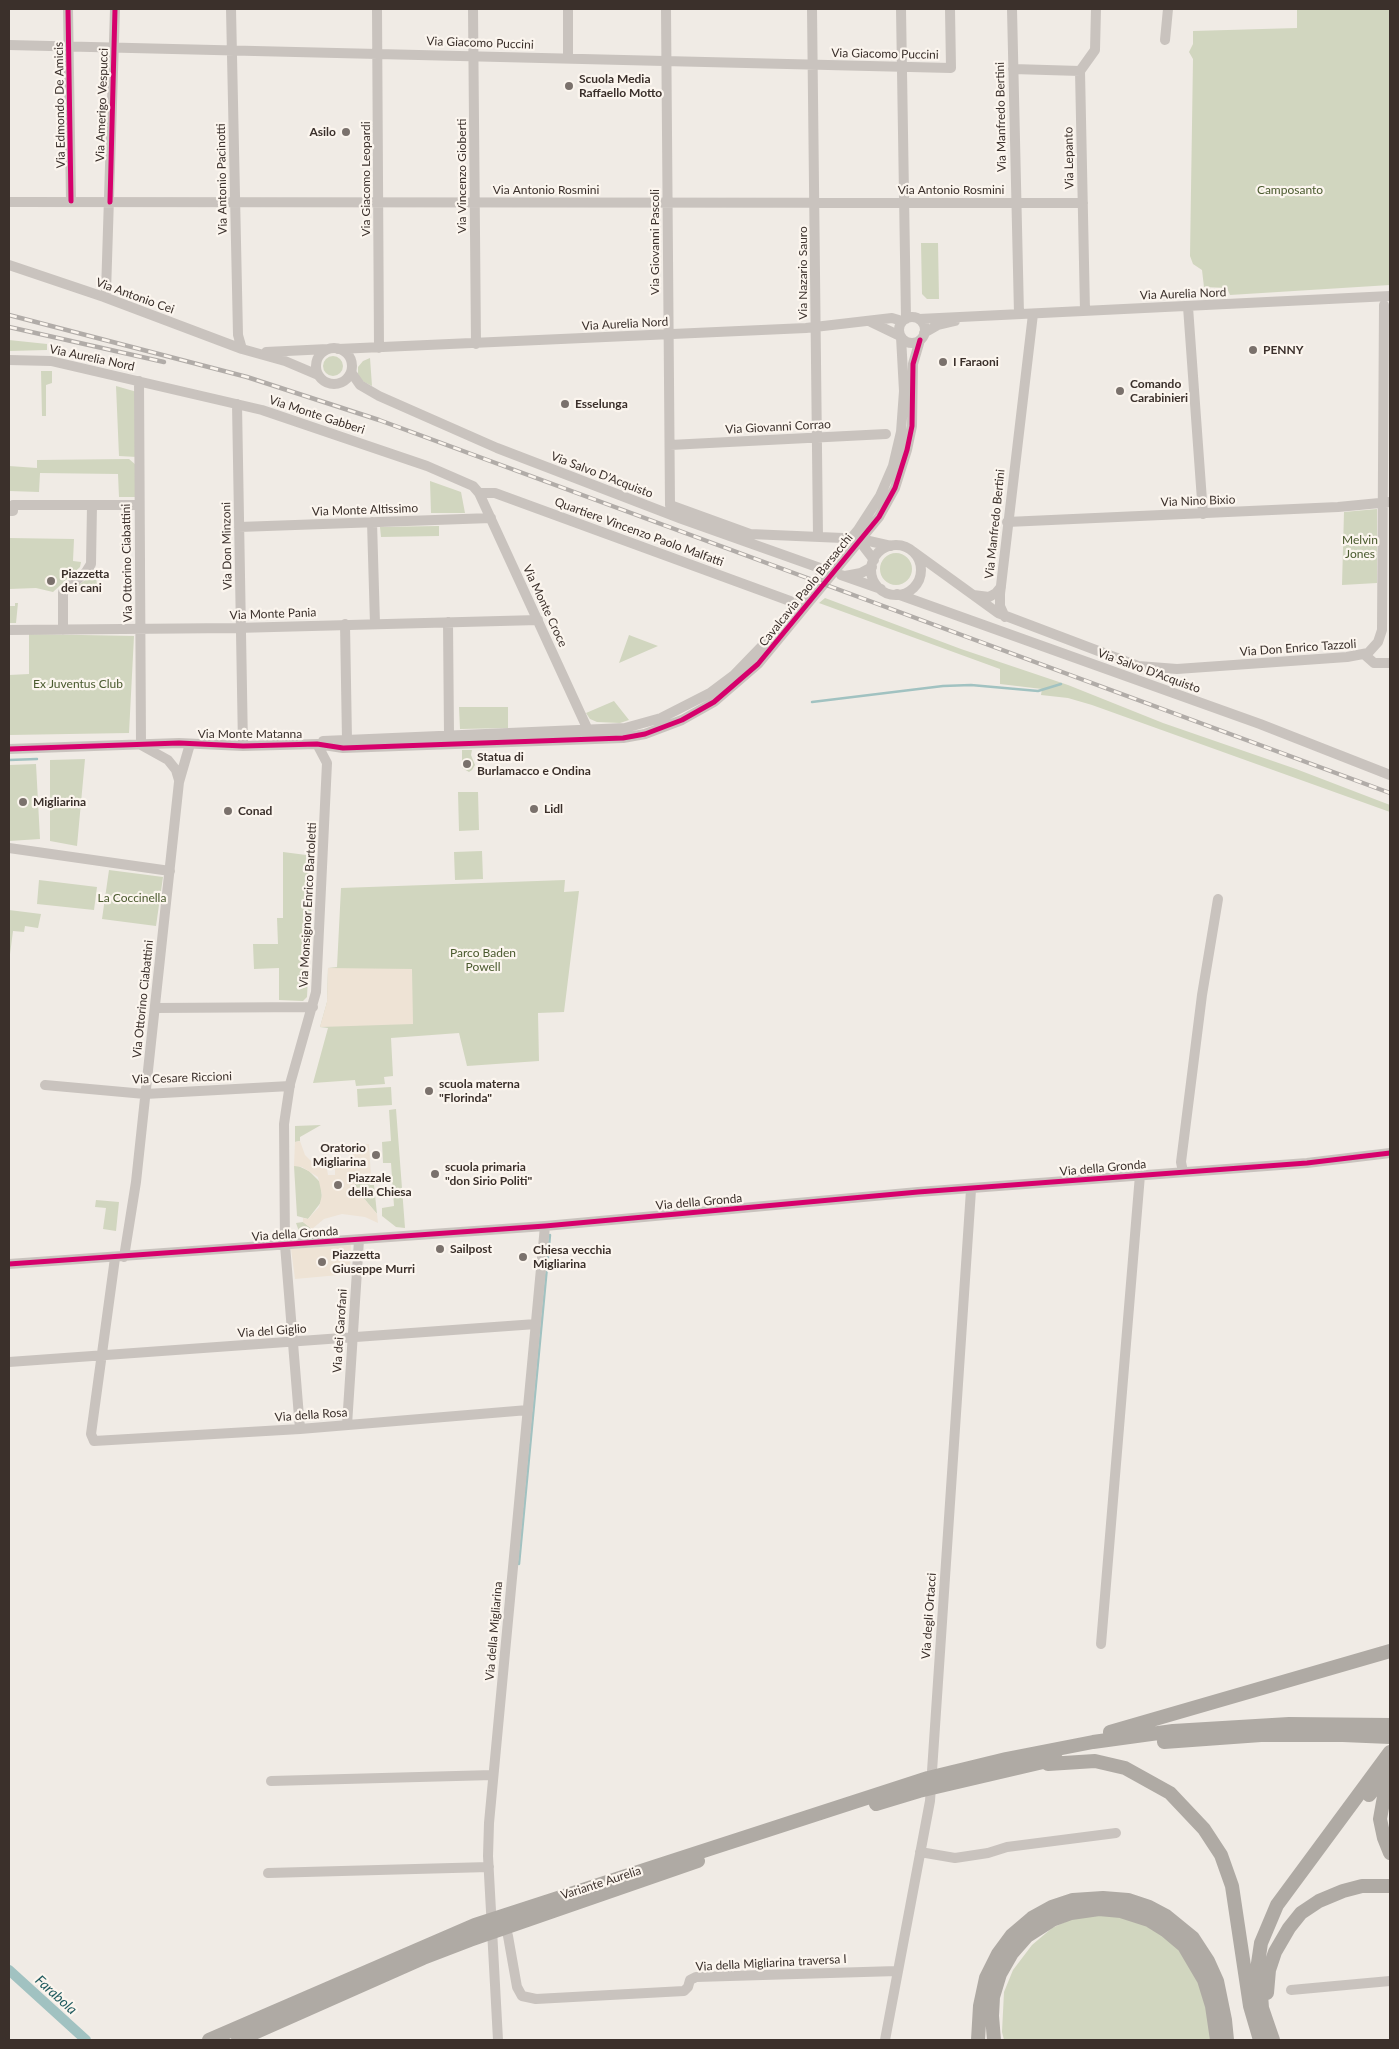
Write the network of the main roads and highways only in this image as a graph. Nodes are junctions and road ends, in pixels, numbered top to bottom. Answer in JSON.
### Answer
{"nodes":[{"id":1,"x":1390,"y":1651,"type":"edge"},
{"id":2,"x":1390,"y":1725,"type":"edge"},
{"id":3,"x":1390,"y":1737,"type":"edge"},
{"id":4,"x":1390,"y":1752,"type":"edge"},
{"id":5,"x":1005,"y":1764,"type":"junction"},
{"id":6,"x":1390,"y":1769,"type":"edge"},
{"id":7,"x":949,"y":1778,"type":"junction"},
{"id":8,"x":1390,"y":1779,"type":"edge"},
{"id":9,"x":1390,"y":1853,"type":"edge"},
{"id":10,"x":1390,"y":1886,"type":"edge"},
{"id":11,"x":1265,"y":1955,"type":"junction"},
{"id":12,"x":209,"y":2040,"type":"edge"},
{"id":13,"x":238,"y":2040,"type":"edge"},
{"id":14,"x":978,"y":2040,"type":"edge"},
{"id":15,"x":994,"y":2040,"type":"edge"},
{"id":16,"x":1217,"y":2040,"type":"edge"},
{"id":17,"x":1227,"y":2040,"type":"edge"},
{"id":18,"x":1260,"y":2040,"type":"edge"},
{"id":19,"x":1266,"y":2040,"type":"edge"},
{"id":20,"x":1273,"y":2040,"type":"edge"},
{"id":21,"x":1279,"y":2040,"type":"edge"}],
"edges":[{"from":1,"to":5,"type":"highway"},
{"from":2,"to":5,"type":"highway"},
{"from":3,"to":5,"type":"highway"},
{"from":4,"to":11,"type":"highway"},
{"from":5,"to":7,"type":"highway","name":"Variante Aurelia"},
{"from":5,"to":18,"type":"highway"},
{"from":6,"to":11,"type":"highway"},
{"from":7,"to":12,"type":"highway","name":"Variante Aurelia"},
{"from":7,"to":13,"type":"highway","name":"Variante Aurelia"},
{"from":8,"to":9,"type":"highway"},
{"from":10,"to":11,"type":"highway"},
{"from":11,"to":19,"type":"highway"},
{"from":11,"to":20,"type":"highway"},
{"from":11,"to":21,"type":"highway"},
{"from":14,"to":17,"type":"highway"},
{"from":15,"to":16,"type":"highway"}]}
